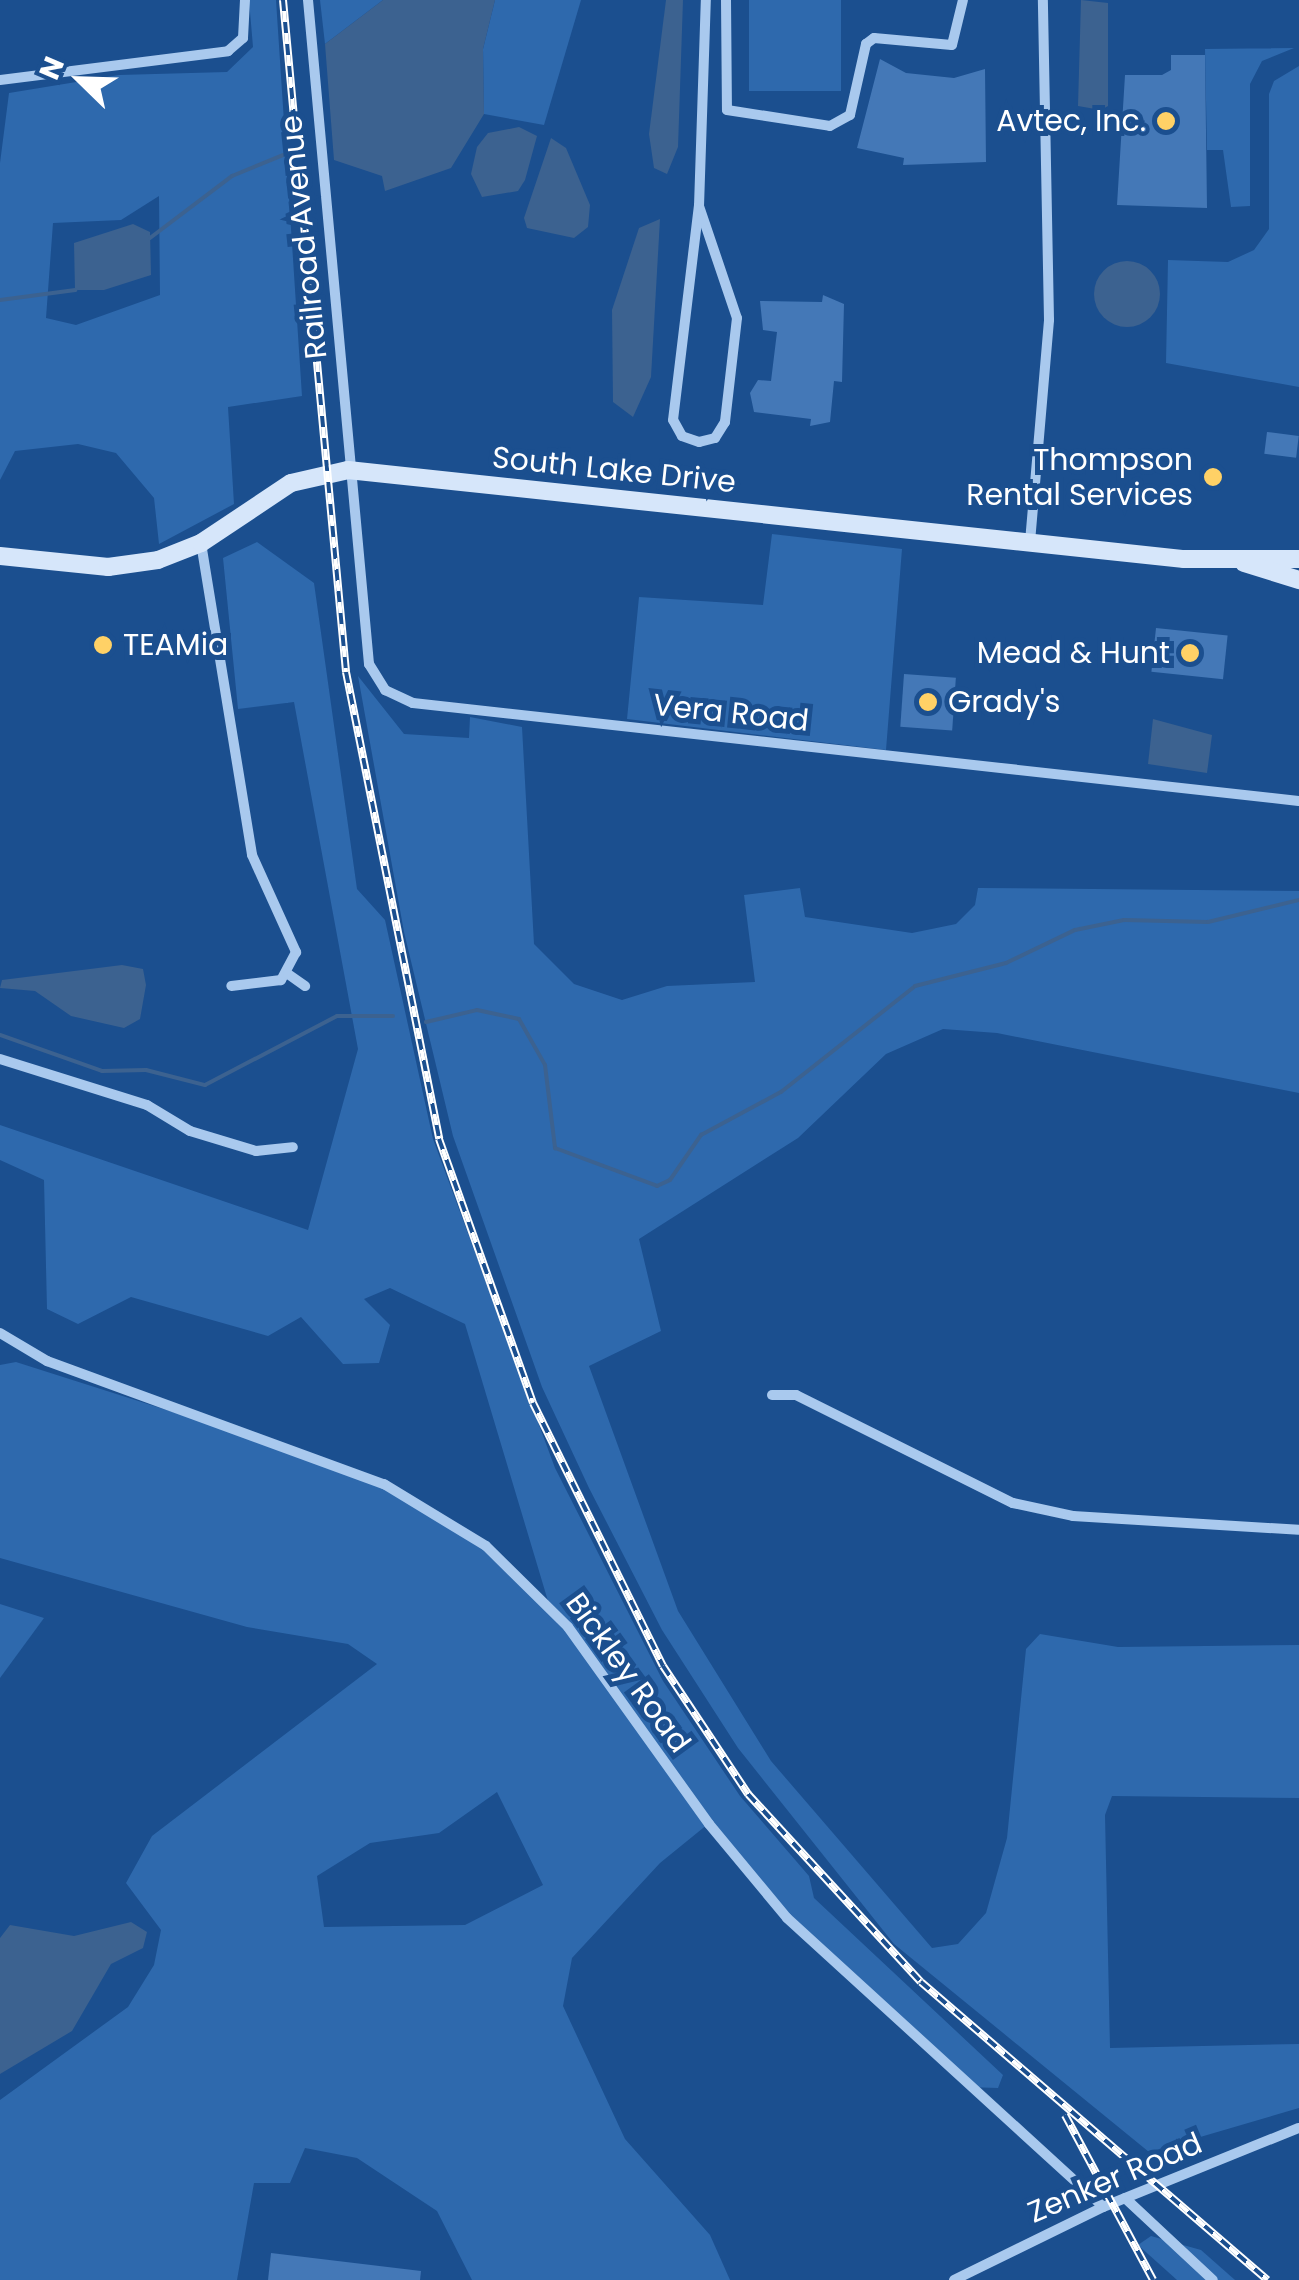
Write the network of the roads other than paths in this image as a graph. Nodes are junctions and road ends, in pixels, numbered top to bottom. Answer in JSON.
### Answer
{"nodes":[{"id":1,"x":245,"y":0,"type":"edge"},
{"id":2,"x":308,"y":0,"type":"edge"},
{"id":3,"x":706,"y":0,"type":"edge"},
{"id":4,"x":726,"y":0,"type":"edge"},
{"id":5,"x":963,"y":0,"type":"edge"},
{"id":6,"x":1043,"y":0,"type":"edge"},
{"id":7,"x":0,"y":80,"type":"edge"},
{"id":8,"x":699,"y":206,"type":"junction"},
{"id":9,"x":348,"y":470,"type":"junction"},
{"id":10,"x":1030,"y":542,"type":"junction"},
{"id":11,"x":201,"y":543,"type":"junction"},
{"id":12,"x":0,"y":556,"type":"edge"},
{"id":13,"x":1299,"y":559,"type":"edge"},
{"id":14,"x":1244,"y":563,"type":"junction"},
{"id":15,"x":1299,"y":580,"type":"edge"},
{"id":16,"x":1299,"y":801,"type":"edge"},
{"id":17,"x":288,"y":974,"type":"junction"},
{"id":18,"x":231,"y":986,"type":"dead end"},
{"id":19,"x":305,"y":986,"type":"dead end"},
{"id":20,"x":0,"y":1058,"type":"edge"},
{"id":21,"x":293,"y":1147,"type":"dead end"},
{"id":22,"x":0,"y":1333,"type":"edge"},
{"id":23,"x":772,"y":1395,"type":"dead end"},
{"id":24,"x":1299,"y":1530,"type":"edge"},
{"id":25,"x":1299,"y":2128,"type":"edge"},
{"id":26,"x":1124,"y":2198,"type":"junction"},
{"id":27,"x":1103,"y":2208,"type":"junction"},
{"id":28,"x":954,"y":2280,"type":"edge"},
{"id":29,"x":1213,"y":2280,"type":"edge"}],
"edges":[{"from":1,"to":7,"type":"street"},
{"from":2,"to":9,"type":"street","name":"Railroad Avenue"},
{"from":3,"to":8,"type":"street"},
{"from":4,"to":5,"type":"street"},
{"from":6,"to":10,"type":"street"},
{"from":8,"to":8,"type":"street"},
{"from":9,"to":10,"type":"main road","name":"South Lake Drive"},
{"from":9,"to":11,"type":"main road","name":"South Lake Drive"},
{"from":9,"to":16,"type":"street","name":"Vera Road"},
{"from":10,"to":14,"type":"main road","name":"South Lake Drive"},
{"from":11,"to":12,"type":"main road","name":"South Lake Drive"},
{"from":11,"to":17,"type":"street"},
{"from":13,"to":14,"type":"main road","name":"South Lake Drive"},
{"from":14,"to":15,"type":"main road","name":"South Lake Drive"},
{"from":17,"to":18,"type":"street"},
{"from":17,"to":19,"type":"street"},
{"from":20,"to":21,"type":"street"},
{"from":22,"to":27,"type":"street","name":"Bickley Road"},
{"from":23,"to":24,"type":"street"},
{"from":25,"to":26,"type":"street","name":"Zenker Road"},
{"from":26,"to":27,"type":"street","name":"Zenker Road"},
{"from":26,"to":29,"type":"street"},
{"from":27,"to":28,"type":"street","name":"Zenker Road"}]}
